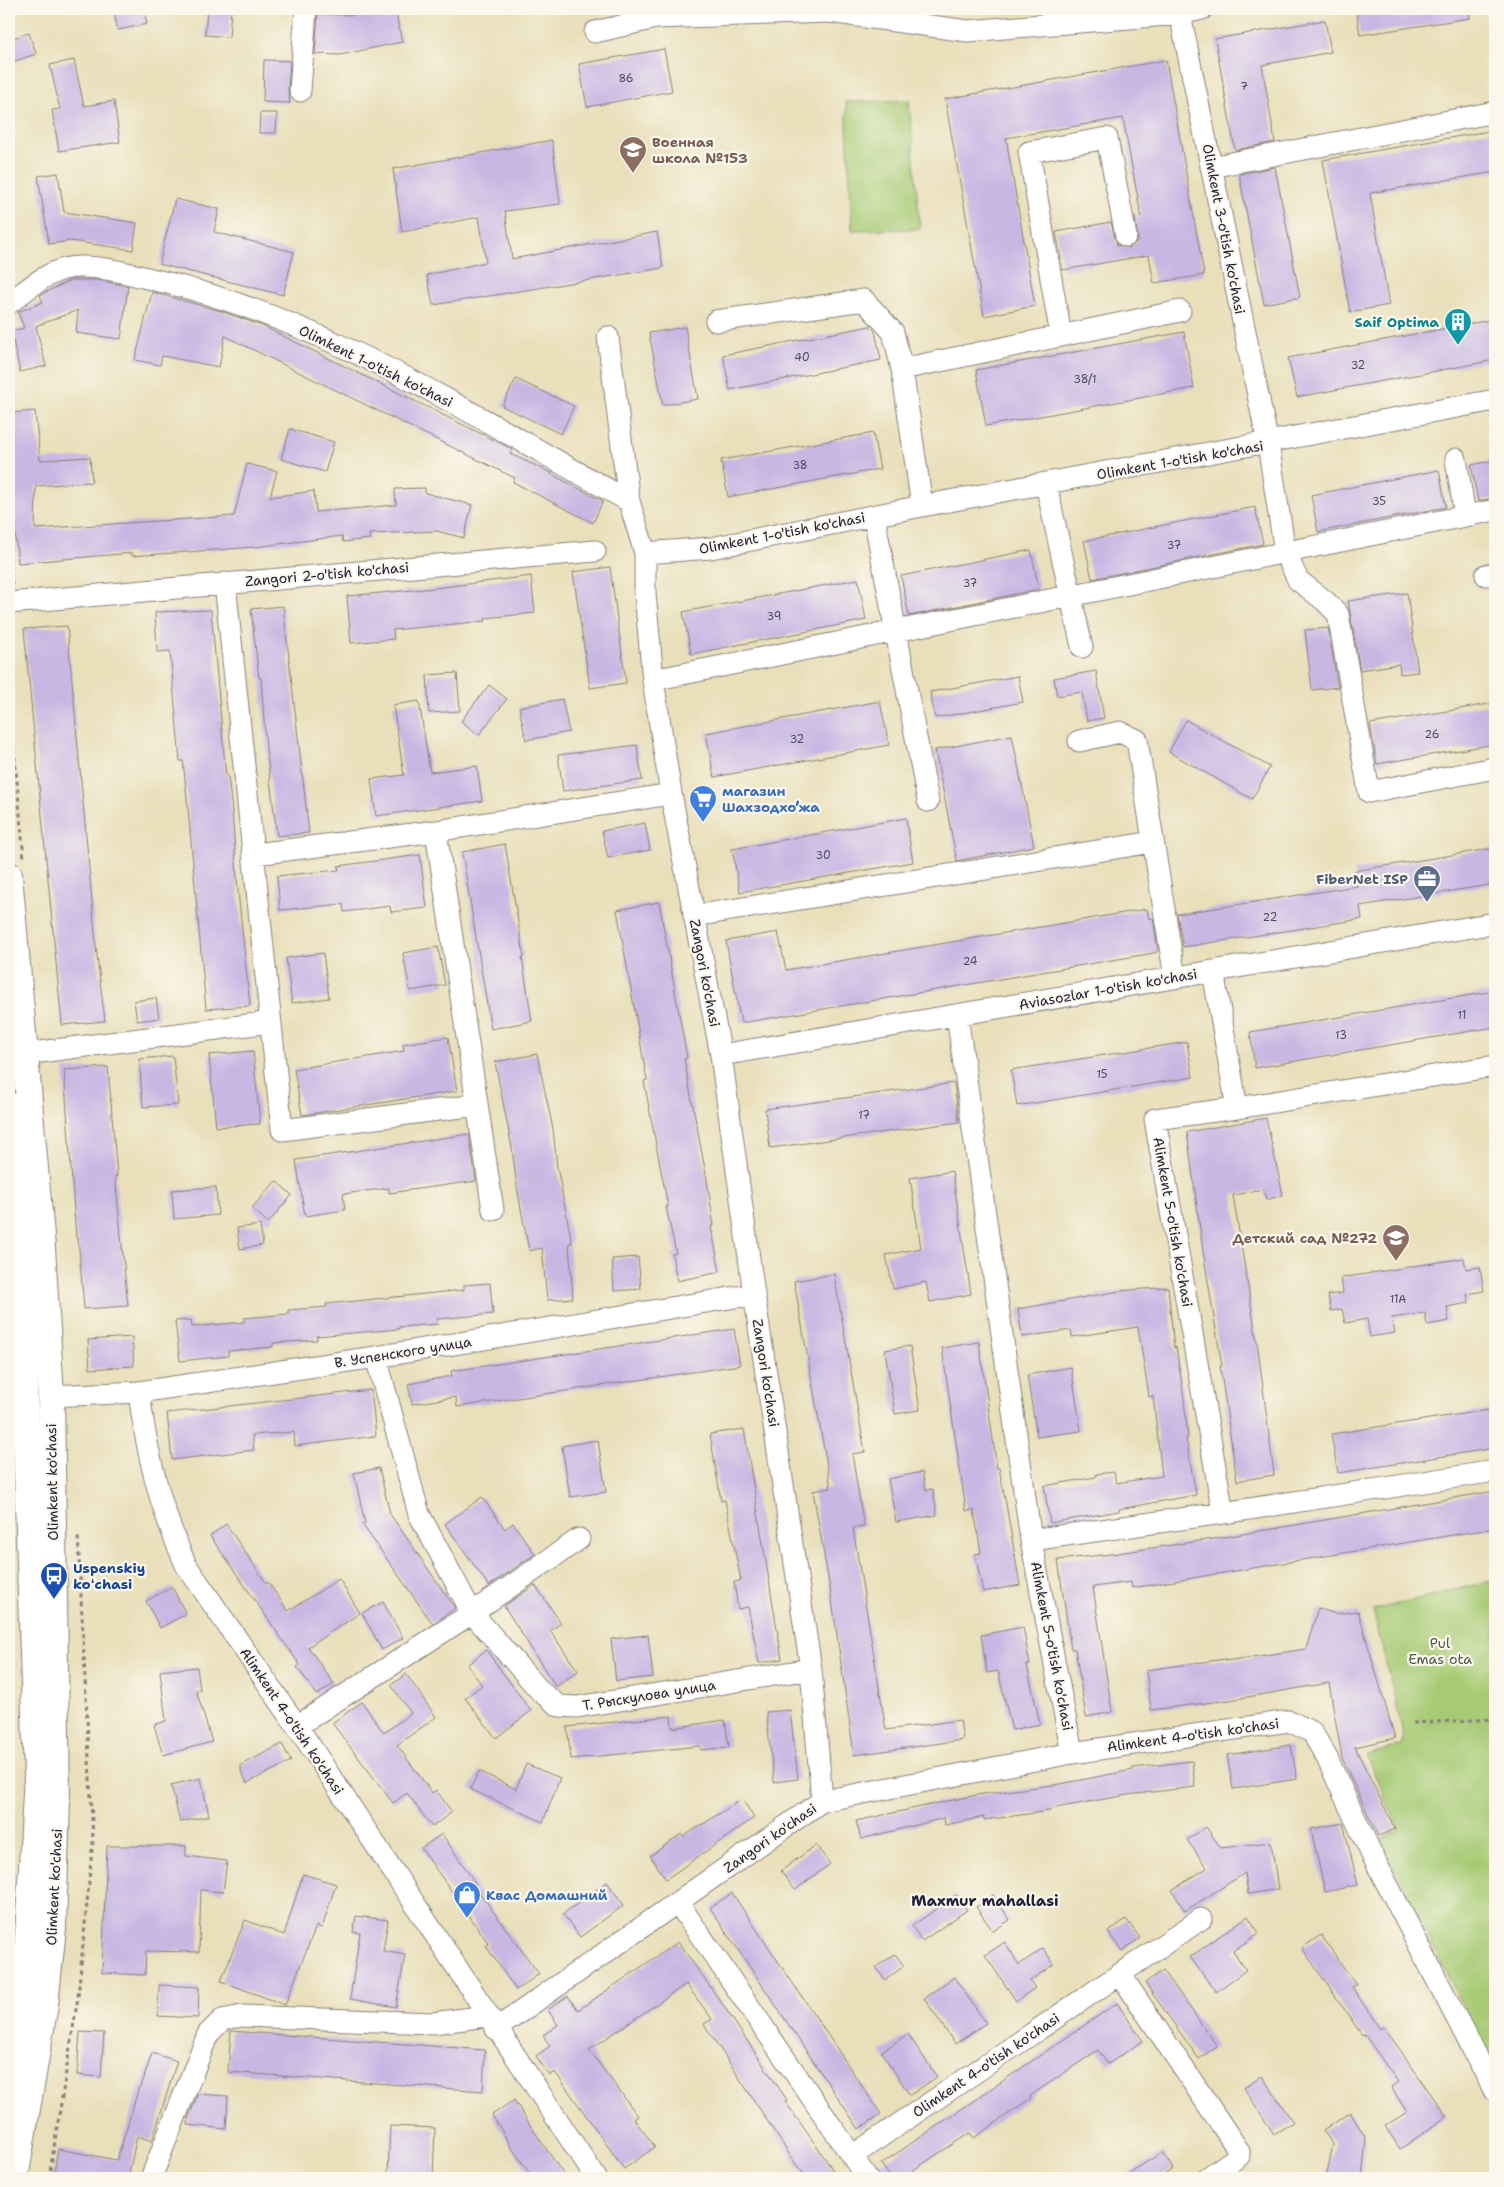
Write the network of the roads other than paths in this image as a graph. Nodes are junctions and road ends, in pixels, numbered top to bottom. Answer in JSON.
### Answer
{"nodes":[{"id":1,"x":306,"y":9,"type":"edge"},
{"id":2,"x":1202,"y":9,"type":"edge"},
{"id":3,"x":1180,"y":14,"type":"junction"},
{"id":4,"x":595,"y":32,"type":"dead end"},
{"id":5,"x":300,"y":91,"type":"dead end"},
{"id":6,"x":1495,"y":112,"type":"edge"},
{"id":7,"x":1211,"y":166,"type":"junction"},
{"id":8,"x":1126,"y":236,"type":"dead end"},
{"id":9,"x":9,"y":303,"type":"edge"},
{"id":10,"x":1180,"y":311,"type":"dead end"},
{"id":11,"x":716,"y":321,"type":"dead end"},
{"id":12,"x":1061,"y":336,"type":"junction"},
{"id":13,"x":608,"y":337,"type":"dead end"},
{"id":14,"x":902,"y":369,"type":"junction"},
{"id":15,"x":1495,"y":400,"type":"edge"},
{"id":16,"x":1268,"y":444,"type":"junction"},
{"id":17,"x":1456,"y":459,"type":"dead end"},
{"id":18,"x":1046,"y":484,"type":"junction"},
{"id":19,"x":629,"y":501,"type":"junction"},
{"id":20,"x":922,"y":506,"type":"junction"},
{"id":21,"x":1495,"y":510,"type":"edge"},
{"id":22,"x":874,"y":516,"type":"junction"},
{"id":23,"x":1465,"y":516,"type":"junction"},
{"id":24,"x":595,"y":551,"type":"dead end"},
{"id":25,"x":1285,"y":552,"type":"junction"},
{"id":26,"x":646,"y":553,"type":"junction"},
{"id":27,"x":225,"y":583,"type":"junction"},
{"id":28,"x":12,"y":603,"type":"edge"},
{"id":29,"x":896,"y":631,"type":"junction"},
{"id":30,"x":1082,"y":647,"type":"dead end"},
{"id":31,"x":653,"y":680,"type":"junction"},
{"id":32,"x":1078,"y":741,"type":"dead end"},
{"id":33,"x":1495,"y":768,"type":"edge"},
{"id":34,"x":671,"y":794,"type":"junction"},
{"id":35,"x":928,"y":801,"type":"dead end"},
{"id":36,"x":436,"y":830,"type":"junction"},
{"id":37,"x":1153,"y":842,"type":"junction"},
{"id":38,"x":255,"y":854,"type":"junction"},
{"id":39,"x":9,"y":875,"type":"edge"},
{"id":40,"x":694,"y":916,"type":"junction"},
{"id":41,"x":1495,"y":923,"type":"edge"},
{"id":42,"x":1214,"y":971,"type":"junction"},
{"id":43,"x":1175,"y":978,"type":"junction"},
{"id":44,"x":957,"y":1015,"type":"junction"},
{"id":45,"x":270,"y":1022,"type":"junction"},
{"id":46,"x":721,"y":1054,"type":"junction"},
{"id":47,"x":17,"y":1055,"type":"edge"},
{"id":48,"x":1495,"y":1066,"type":"edge"},
{"id":49,"x":9,"y":1105,"type":"edge"},
{"id":50,"x":477,"y":1105,"type":"junction"},
{"id":51,"x":1237,"y":1108,"type":"junction"},
{"id":52,"x":493,"y":1210,"type":"dead end"},
{"id":53,"x":754,"y":1294,"type":"junction"},
{"id":54,"x":376,"y":1357,"type":"junction"},
{"id":55,"x":139,"y":1392,"type":"junction"},
{"id":56,"x":51,"y":1396,"type":"junction"},
{"id":57,"x":1495,"y":1471,"type":"edge"},
{"id":58,"x":1223,"y":1513,"type":"junction"},
{"id":59,"x":579,"y":1539,"type":"dead end"},
{"id":60,"x":1031,"y":1540,"type":"junction"},
{"id":61,"x":472,"y":1613,"type":"junction"},
{"id":62,"x":811,"y":1669,"type":"junction"},
{"id":63,"x":297,"y":1726,"type":"junction"},
{"id":64,"x":1072,"y":1753,"type":"junction"},
{"id":65,"x":822,"y":1801,"type":"junction"},
{"id":66,"x":678,"y":1903,"type":"junction"},
{"id":67,"x":1201,"y":1919,"type":"dead end"},
{"id":68,"x":1120,"y":1974,"type":"junction"},
{"id":69,"x":491,"y":2022,"type":"junction"},
{"id":70,"x":1495,"y":2092,"type":"edge"},
{"id":71,"x":9,"y":2105,"type":"edge"},
{"id":72,"x":852,"y":2156,"type":"junction"},
{"id":73,"x":15,"y":2178,"type":"edge"},
{"id":74,"x":151,"y":2178,"type":"edge"},
{"id":75,"x":596,"y":2178,"type":"edge"},
{"id":76,"x":867,"y":2178,"type":"edge"},
{"id":77,"x":1207,"y":2178,"type":"edge"}],
"edges":[{"from":1,"to":5,"type":"street"},
{"from":2,"to":3,"type":"street"},
{"from":3,"to":4,"type":"street"},
{"from":3,"to":7,"type":"street","name":"Olimkent 3-o'tish ko'chasi"},
{"from":6,"to":7,"type":"street"},
{"from":7,"to":16,"type":"street","name":"Olimkent 3-o'tish ko'chasi"},
{"from":8,"to":12,"type":"street"},
{"from":9,"to":19,"type":"street","name":"Olimkent 1-o'tish ko'chasi"},
{"from":10,"to":12,"type":"street"},
{"from":11,"to":14,"type":"street"},
{"from":12,"to":14,"type":"street"},
{"from":13,"to":19,"type":"street"},
{"from":14,"to":20,"type":"street"},
{"from":15,"to":16,"type":"street","name":"Olimkent 1-o'tish ko'chasi"},
{"from":16,"to":18,"type":"street","name":"Olimkent 1-o'tish ko'chasi"},
{"from":16,"to":25,"type":"street","name":"Olimkent 3-o'tish ko'chasi"},
{"from":17,"to":23,"type":"street"},
{"from":18,"to":20,"type":"street","name":"Olimkent 1-o'tish ko'chasi"},
{"from":18,"to":30,"type":"street"},
{"from":19,"to":26,"type":"street"},
{"from":20,"to":22,"type":"street","name":"Olimkent 1-o'tish ko'chasi"},
{"from":21,"to":23,"type":"street"},
{"from":22,"to":26,"type":"street","name":"Olimkent 1-o'tish ko'chasi"},
{"from":22,"to":29,"type":"street"},
{"from":23,"to":25,"type":"street"},
{"from":24,"to":27,"type":"street","name":"Zangori 2-o'tish ko'chasi"},
{"from":25,"to":29,"type":"street"},
{"from":25,"to":33,"type":"street","name":"Olimkent 3-o'tish ko'chasi"},
{"from":26,"to":31,"type":"street","name":"Zangori ko'chasi"},
{"from":27,"to":28,"type":"street","name":"Zangori 2-o'tish ko'chasi"},
{"from":27,"to":38,"type":"street"},
{"from":29,"to":31,"type":"street"},
{"from":29,"to":35,"type":"street"},
{"from":31,"to":34,"type":"street","name":"Zangori ko'chasi"},
{"from":32,"to":37,"type":"street"},
{"from":34,"to":36,"type":"street"},
{"from":34,"to":40,"type":"street","name":"Zangori ko'chasi"},
{"from":36,"to":38,"type":"street"},
{"from":36,"to":50,"type":"street"},
{"from":37,"to":40,"type":"street"},
{"from":37,"to":43,"type":"street"},
{"from":38,"to":45,"type":"street"},
{"from":39,"to":47,"type":"main road","name":"Olimkent ko'chasi"},
{"from":40,"to":46,"type":"street","name":"Zangori ko'chasi"},
{"from":41,"to":42,"type":"street","name":"Aviasozlar 1-o'tish ko'chasi"},
{"from":42,"to":43,"type":"street","name":"Aviasozlar 1-o'tish ko'chasi"},
{"from":42,"to":51,"type":"street"},
{"from":43,"to":44,"type":"street","name":"Aviasozlar 1-o'tish ko'chasi"},
{"from":44,"to":46,"type":"street","name":"Aviasozlar 1-o'tish ko'chasi"},
{"from":44,"to":60,"type":"street","name":"Alimkent 5-o'tish ko'chasi"},
{"from":45,"to":47,"type":"street"},
{"from":45,"to":50,"type":"street"},
{"from":46,"to":53,"type":"street","name":"Zangori ko'chasi"},
{"from":47,"to":56,"type":"main road","name":"Olimkent ko'chasi"},
{"from":48,"to":51,"type":"street"},
{"from":49,"to":71,"type":"main road","name":"Olimkent ko'chasi"},
{"from":50,"to":52,"type":"street"},
{"from":51,"to":58,"type":"street","name":"Alimkent 5-o'tish ko'chasi"},
{"from":53,"to":54,"type":"street","name":"В. Успенского улица"},
{"from":53,"to":62,"type":"street","name":"Zangori ko'chasi"},
{"from":54,"to":55,"type":"street","name":"В. Успенского улица"},
{"from":54,"to":61,"type":"street","name":"Т. Рыскулова улица"},
{"from":55,"to":56,"type":"street","name":"В. Успенского улица"},
{"from":55,"to":63,"type":"street","name":"Alimkent 4-o'tish ko'chasi"},
{"from":56,"to":73,"type":"main road","name":"Olimkent ko'chasi"},
{"from":57,"to":58,"type":"street"},
{"from":58,"to":60,"type":"street"},
{"from":59,"to":61,"type":"street"},
{"from":60,"to":64,"type":"street","name":"Alimkent 5-o'tish ko'chasi"},
{"from":61,"to":62,"type":"street","name":"Т. Рыскулова улица"},
{"from":61,"to":63,"type":"street"},
{"from":62,"to":65,"type":"street","name":"Zangori ko'chasi"},
{"from":63,"to":69,"type":"street","name":"Alimkent 4-o'tish ko'chasi"},
{"from":64,"to":65,"type":"street","name":"Alimkent 4-o'tish ko'chasi"},
{"from":64,"to":70,"type":"street","name":"Alimkent 4-o'tish ko'chasi"},
{"from":65,"to":66,"type":"street","name":"Zangori ko'chasi"},
{"from":66,"to":69,"type":"street","name":"Zangori ko'chasi"},
{"from":66,"to":72,"type":"street"},
{"from":67,"to":68,"type":"street","name":"Olimkent 4-o'tish ko'chasi"},
{"from":68,"to":72,"type":"street","name":"Olimkent 4-o'tish ko'chasi"},
{"from":68,"to":77,"type":"street"},
{"from":69,"to":74,"type":"street"},
{"from":69,"to":75,"type":"street"},
{"from":72,"to":76,"type":"street"}]}
